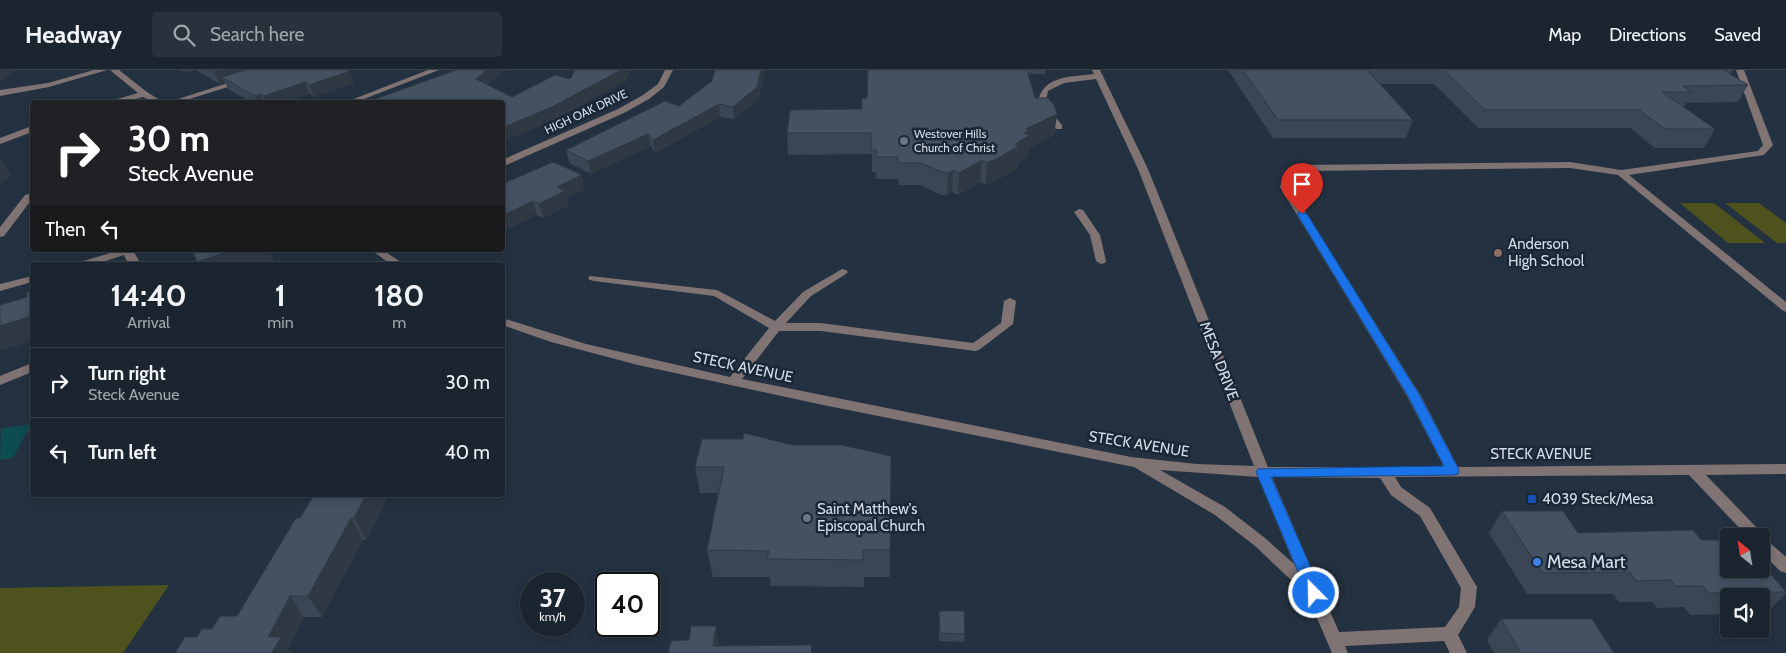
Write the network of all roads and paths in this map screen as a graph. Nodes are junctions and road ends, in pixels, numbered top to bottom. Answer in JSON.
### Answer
{"nodes":[{"id":1,"x":103,"y":70,"type":"edge"},
{"id":2,"x":435,"y":70,"type":"edge"},
{"id":3,"x":669,"y":70,"type":"edge"},
{"id":4,"x":1740,"y":70,"type":"edge"},
{"id":5,"x":120,"y":71,"type":"edge"},
{"id":6,"x":1097,"y":73,"type":"edge"},
{"id":7,"x":252,"y":78,"type":"edge"},
{"id":8,"x":0,"y":93,"type":"edge"},
{"id":9,"x":144,"y":94,"type":"junction"},
{"id":10,"x":124,"y":100,"type":"edge"},
{"id":11,"x":155,"y":100,"type":"edge"},
{"id":12,"x":180,"y":100,"type":"edge"},
{"id":13,"x":355,"y":100,"type":"edge"},
{"id":14,"x":1059,"y":127,"type":"dead end"},
{"id":15,"x":30,"y":130,"type":"edge"},
{"id":16,"x":0,"y":141,"type":"edge"},
{"id":17,"x":505,"y":163,"type":"edge"},
{"id":18,"x":1621,"y":173,"type":"junction"},
{"id":19,"x":30,"y":196,"type":"edge"},
{"id":20,"x":1079,"y":212,"type":"dead end"},
{"id":21,"x":0,"y":234,"type":"edge"},
{"id":22,"x":125,"y":252,"type":"edge"},
{"id":23,"x":379,"y":252,"type":"edge"},
{"id":24,"x":1101,"y":261,"type":"dead end"},
{"id":25,"x":91,"y":262,"type":"edge"},
{"id":26,"x":394,"y":262,"type":"edge"},
{"id":27,"x":842,"y":272,"type":"dead end"},
{"id":28,"x":594,"y":278,"type":"dead end"},
{"id":29,"x":30,"y":280,"type":"edge"},
{"id":30,"x":0,"y":288,"type":"edge"},
{"id":31,"x":1010,"y":301,"type":"dead end"},
{"id":32,"x":1786,"y":308,"type":"edge"},
{"id":33,"x":505,"y":322,"type":"edge"},
{"id":34,"x":776,"y":327,"type":"junction"},
{"id":35,"x":30,"y":368,"type":"edge"},
{"id":36,"x":0,"y":381,"type":"edge"},
{"id":37,"x":733,"y":382,"type":"junction"},
{"id":38,"x":1132,"y":462,"type":"junction"},
{"id":39,"x":1692,"y":469,"type":"junction"},
{"id":40,"x":1786,"y":469,"type":"edge"},
{"id":41,"x":1453,"y":470,"type":"junction"},
{"id":42,"x":1263,"y":472,"type":"junction"},
{"id":43,"x":1384,"y":472,"type":"junction"},
{"id":44,"x":1748,"y":528,"type":"edge"},
{"id":45,"x":1770,"y":551,"type":"edge"},
{"id":46,"x":1786,"y":567,"type":"edge"},
{"id":47,"x":1314,"y":593,"type":"junction"},
{"id":48,"x":1449,"y":634,"type":"junction"},
{"id":49,"x":1337,"y":646,"type":"edge"},
{"id":50,"x":1459,"y":653,"type":"edge"}],
"edges":[{"from":1,"to":8,"type":"street"},
{"from":2,"to":13,"type":"street"},
{"from":3,"to":17,"type":"street","name":"HIGH OAK DRIVE"},
{"from":4,"to":18,"type":"street"},
{"from":5,"to":9,"type":"street"},
{"from":6,"to":14,"type":"street"},
{"from":6,"to":42,"type":"street","name":"MESA DRIVE"},
{"from":7,"to":12,"type":"street"},
{"from":9,"to":10,"type":"street"},
{"from":9,"to":11,"type":"street"},
{"from":15,"to":16,"type":"street"},
{"from":18,"to":32,"type":"street"},
{"from":18,"to":41,"type":"street"},
{"from":19,"to":21,"type":"street"},
{"from":20,"to":24,"type":"street"},
{"from":22,"to":25,"type":"street"},
{"from":23,"to":26,"type":"street"},
{"from":27,"to":34,"type":"street"},
{"from":28,"to":34,"type":"street"},
{"from":29,"to":30,"type":"street"},
{"from":31,"to":34,"type":"street"},
{"from":33,"to":37,"type":"street","name":"STECK AVENUE"},
{"from":34,"to":37,"type":"street"},
{"from":35,"to":36,"type":"street"},
{"from":37,"to":38,"type":"street","name":"STECK AVENUE"},
{"from":38,"to":42,"type":"street","name":"STECK AVENUE"},
{"from":38,"to":47,"type":"street"},
{"from":39,"to":40,"type":"street","name":"STECK AVENUE"},
{"from":39,"to":41,"type":"street","name":"STECK AVENUE"},
{"from":39,"to":44,"type":"street"},
{"from":41,"to":43,"type":"street","name":"STECK AVENUE"},
{"from":42,"to":43,"type":"street","name":"STECK AVENUE"},
{"from":42,"to":47,"type":"street","name":"MESA DRIVE"},
{"from":43,"to":48,"type":"street"},
{"from":45,"to":46,"type":"street"},
{"from":47,"to":49,"type":"street","name":"MESA DRIVE"},
{"from":48,"to":49,"type":"street"},
{"from":48,"to":50,"type":"street"}]}
